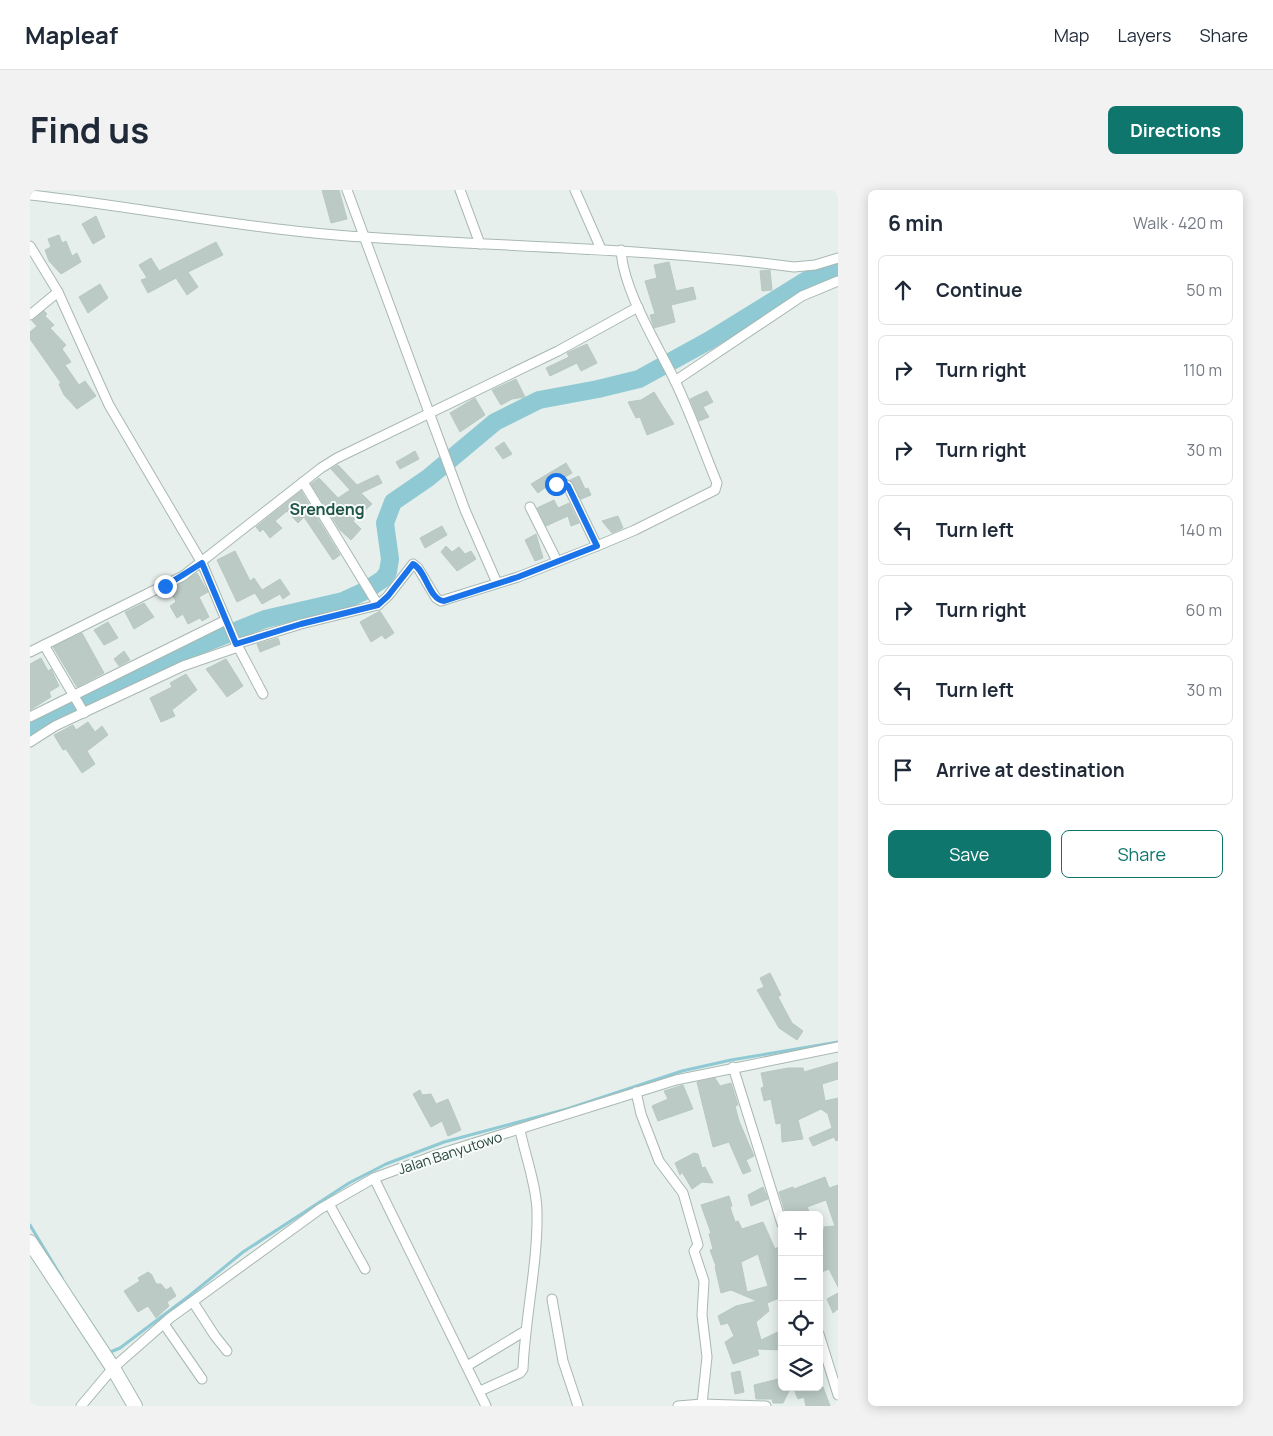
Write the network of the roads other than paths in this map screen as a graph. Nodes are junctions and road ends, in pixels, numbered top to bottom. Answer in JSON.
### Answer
{"nodes":[{"id":1,"x":346,"y":190,"type":"edge"},
{"id":2,"x":460,"y":190,"type":"edge"},
{"id":3,"x":575,"y":190,"type":"edge"},
{"id":4,"x":30,"y":195,"type":"edge"},
{"id":5,"x":362,"y":235,"type":"junction"},
{"id":6,"x":480,"y":244,"type":"junction"},
{"id":7,"x":30,"y":246,"type":"edge"},
{"id":8,"x":600,"y":247,"type":"junction"},
{"id":9,"x":621,"y":252,"type":"junction"},
{"id":10,"x":838,"y":258,"type":"edge"},
{"id":11,"x":838,"y":281,"type":"edge"},
{"id":12,"x":58,"y":292,"type":"junction"},
{"id":13,"x":638,"y":308,"type":"junction"},
{"id":14,"x":30,"y":315,"type":"edge"},
{"id":15,"x":673,"y":378,"type":"junction"},
{"id":16,"x":429,"y":413,"type":"junction"},
{"id":17,"x":303,"y":482,"type":"junction"},
{"id":18,"x":556,"y":484,"type":"dead end"},
{"id":19,"x":530,"y":506,"type":"dead end"},
{"id":20,"x":597,"y":546,"type":"junction"},
{"id":21,"x":557,"y":561,"type":"junction"},
{"id":22,"x":202,"y":563,"type":"junction"},
{"id":23,"x":497,"y":583,"type":"junction"},
{"id":24,"x":376,"y":602,"type":"junction"},
{"id":25,"x":228,"y":623,"type":"junction"},
{"id":26,"x":236,"y":644,"type":"junction"},
{"id":27,"x":44,"y":645,"type":"junction"},
{"id":28,"x":30,"y":652,"type":"edge"},
{"id":29,"x":263,"y":694,"type":"dead end"},
{"id":30,"x":75,"y":697,"type":"junction"},
{"id":31,"x":83,"y":711,"type":"junction"},
{"id":32,"x":30,"y":718,"type":"edge"},
{"id":33,"x":30,"y":742,"type":"edge"},
{"id":34,"x":838,"y":1047,"type":"edge"},
{"id":35,"x":733,"y":1067,"type":"junction"},
{"id":36,"x":636,"y":1092,"type":"junction"},
{"id":37,"x":520,"y":1130,"type":"junction"},
{"id":38,"x":374,"y":1178,"type":"junction"},
{"id":39,"x":329,"y":1204,"type":"junction"},
{"id":40,"x":778,"y":1211,"type":"edge"},
{"id":41,"x":30,"y":1242,"type":"edge"},
{"id":42,"x":365,"y":1269,"type":"dead end"},
{"id":43,"x":552,"y":1299,"type":"dead end"},
{"id":44,"x":193,"y":1302,"type":"junction"},
{"id":45,"x":164,"y":1324,"type":"junction"},
{"id":46,"x":525,"y":1331,"type":"junction"},
{"id":47,"x":823,"y":1346,"type":"edge"},
{"id":48,"x":227,"y":1350,"type":"dead end"},
{"id":49,"x":467,"y":1366,"type":"junction"},
{"id":50,"x":113,"y":1368,"type":"junction"},
{"id":51,"x":202,"y":1379,"type":"dead end"},
{"id":52,"x":480,"y":1392,"type":"junction"},
{"id":53,"x":838,"y":1394,"type":"edge"},
{"id":54,"x":700,"y":1405,"type":"edge"},
{"id":55,"x":81,"y":1406,"type":"edge"},
{"id":56,"x":135,"y":1406,"type":"edge"},
{"id":57,"x":486,"y":1406,"type":"edge"},
{"id":58,"x":578,"y":1406,"type":"edge"},
{"id":59,"x":678,"y":1406,"type":"edge"},
{"id":60,"x":766,"y":1406,"type":"edge"}],
"edges":[{"from":1,"to":5,"type":"street"},
{"from":2,"to":6,"type":"street"},
{"from":3,"to":8,"type":"street"},
{"from":4,"to":5,"type":"street"},
{"from":5,"to":6,"type":"street"},
{"from":5,"to":16,"type":"street"},
{"from":6,"to":8,"type":"street"},
{"from":7,"to":12,"type":"street"},
{"from":8,"to":9,"type":"street"},
{"from":9,"to":10,"type":"street"},
{"from":9,"to":13,"type":"street"},
{"from":11,"to":15,"type":"street"},
{"from":12,"to":14,"type":"street"},
{"from":12,"to":22,"type":"street"},
{"from":13,"to":15,"type":"street"},
{"from":13,"to":16,"type":"street"},
{"from":15,"to":20,"type":"street"},
{"from":16,"to":17,"type":"street"},
{"from":16,"to":23,"type":"street"},
{"from":17,"to":22,"type":"street"},
{"from":17,"to":24,"type":"street"},
{"from":18,"to":20,"type":"street"},
{"from":19,"to":21,"type":"street"},
{"from":20,"to":21,"type":"street"},
{"from":21,"to":23,"type":"street"},
{"from":22,"to":25,"type":"street"},
{"from":22,"to":27,"type":"street"},
{"from":23,"to":24,"type":"street"},
{"from":24,"to":26,"type":"street"},
{"from":25,"to":26,"type":"street"},
{"from":25,"to":30,"type":"street"},
{"from":26,"to":29,"type":"street"},
{"from":26,"to":31,"type":"street"},
{"from":27,"to":28,"type":"street"},
{"from":27,"to":30,"type":"street"},
{"from":30,"to":31,"type":"street"},
{"from":30,"to":32,"type":"street"},
{"from":31,"to":33,"type":"street"},
{"from":34,"to":35,"type":"street","name":"Jalan Banyutowo"},
{"from":35,"to":36,"type":"street","name":"Jalan Banyutowo"},
{"from":35,"to":40,"type":"street"},
{"from":36,"to":37,"type":"street","name":"Jalan Banyutowo"},
{"from":36,"to":54,"type":"street"},
{"from":37,"to":38,"type":"street","name":"Jalan Banyutowo"},
{"from":37,"to":46,"type":"street"},
{"from":38,"to":39,"type":"street","name":"Jalan Banyutowo"},
{"from":38,"to":49,"type":"street"},
{"from":39,"to":42,"type":"street"},
{"from":39,"to":44,"type":"street","name":"Jalan Banyutowo"},
{"from":41,"to":50,"type":"street"},
{"from":43,"to":58,"type":"street"},
{"from":44,"to":45,"type":"street","name":"Jalan Banyutowo"},
{"from":44,"to":48,"type":"street"},
{"from":45,"to":50,"type":"street","name":"Jalan Banyutowo"},
{"from":45,"to":51,"type":"street"},
{"from":46,"to":49,"type":"street"},
{"from":46,"to":52,"type":"street"},
{"from":47,"to":53,"type":"street"},
{"from":49,"to":52,"type":"street"},
{"from":50,"to":55,"type":"street","name":"Jalan Banyutowo"},
{"from":50,"to":56,"type":"street"},
{"from":52,"to":57,"type":"street"},
{"from":54,"to":59,"type":"street"},
{"from":54,"to":60,"type":"street"}]}
